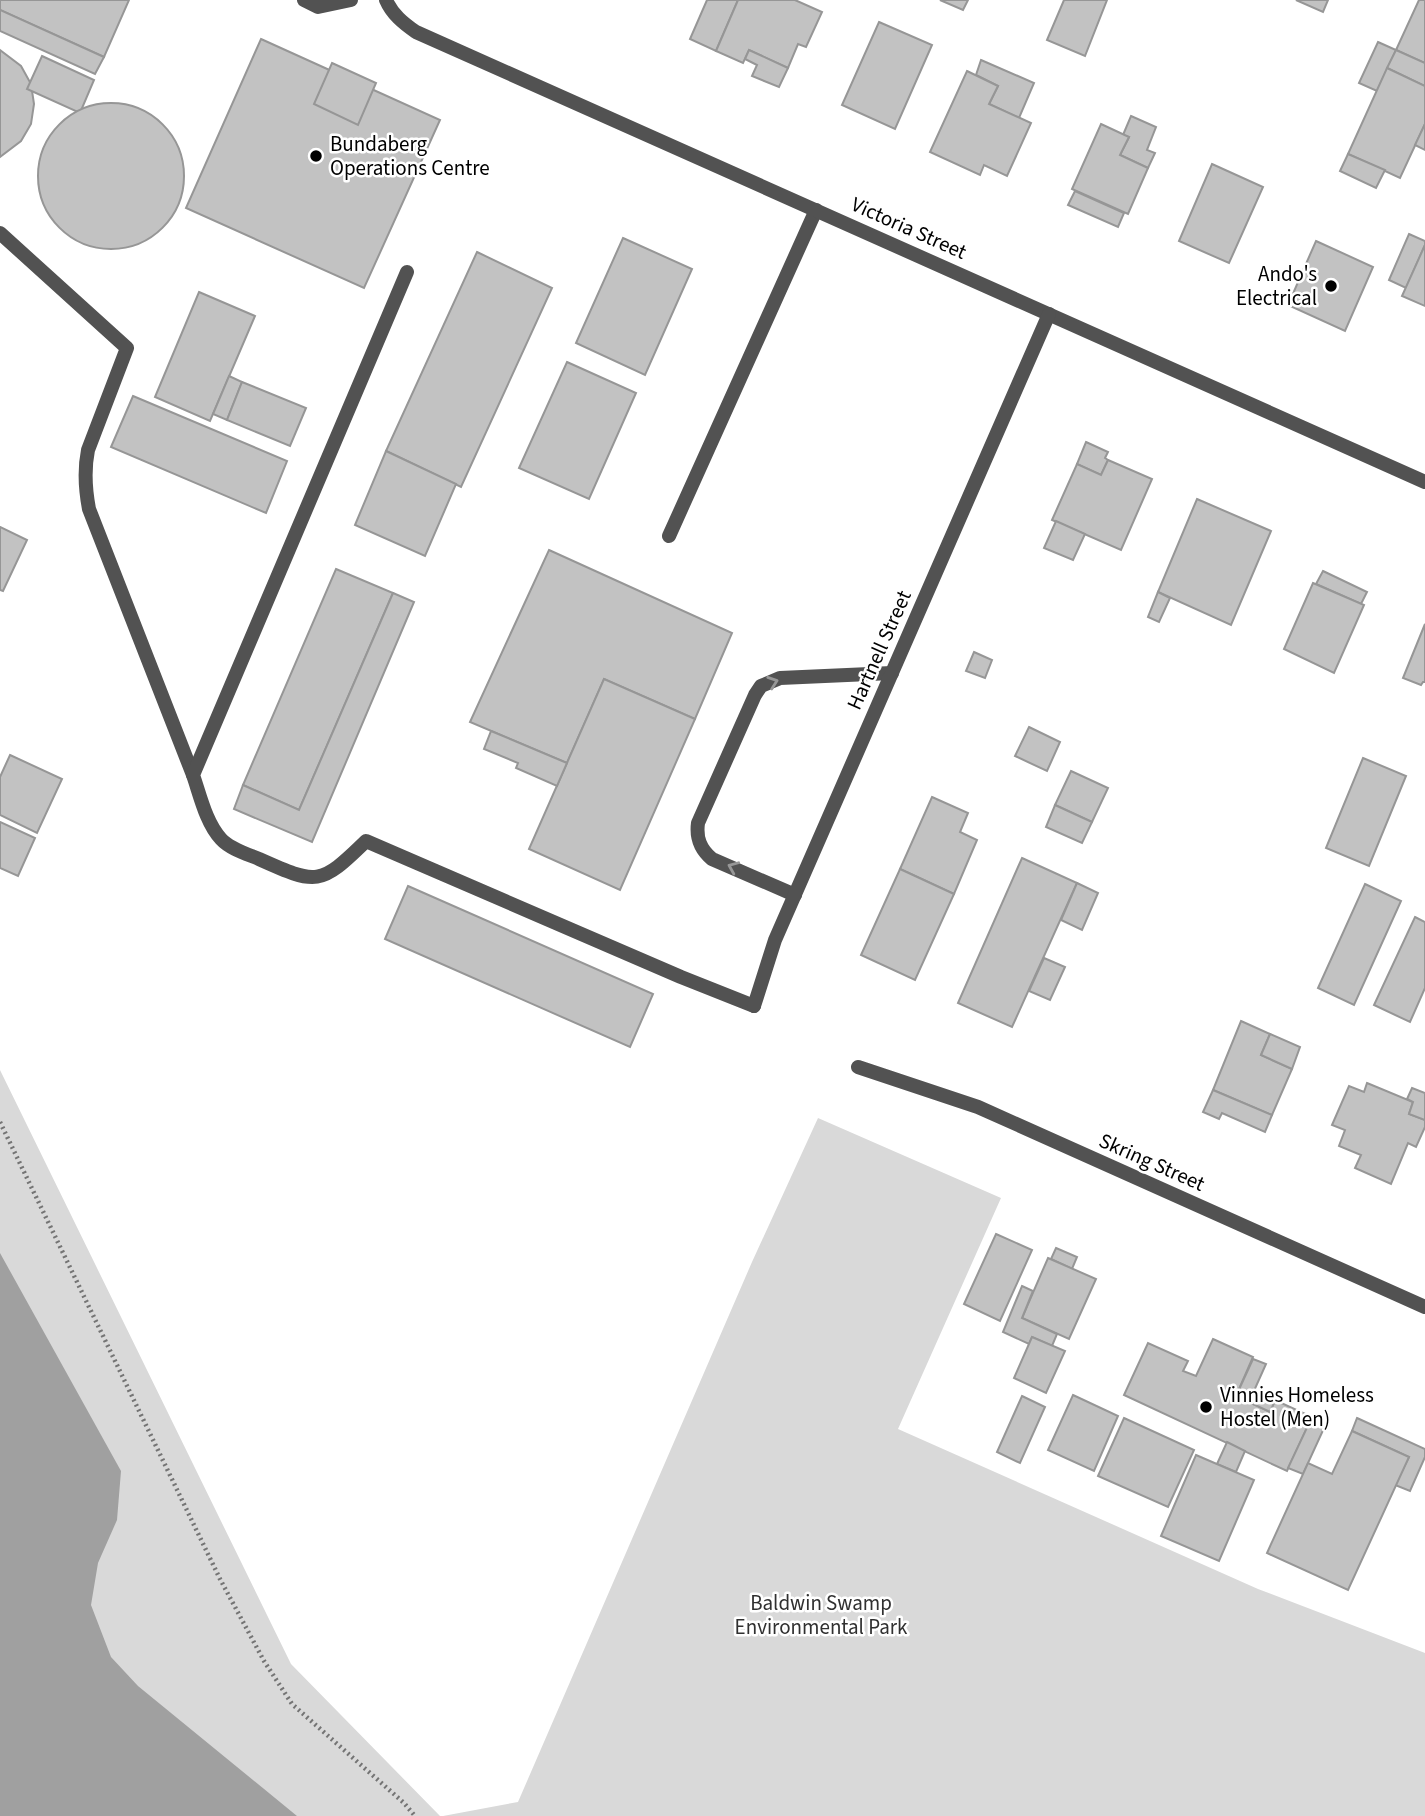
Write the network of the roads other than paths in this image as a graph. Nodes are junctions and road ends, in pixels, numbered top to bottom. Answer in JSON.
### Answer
{"nodes":[{"id":1,"x":304,"y":0,"type":"edge"},
{"id":2,"x":351,"y":0,"type":"edge"},
{"id":3,"x":386,"y":0,"type":"edge"},
{"id":4,"x":816,"y":210,"type":"junction"},
{"id":5,"x":0,"y":233,"type":"edge"},
{"id":6,"x":407,"y":272,"type":"dead end"},
{"id":7,"x":1049,"y":314,"type":"junction"},
{"id":8,"x":1425,"y":482,"type":"edge"},
{"id":9,"x":669,"y":536,"type":"dead end"},
{"id":10,"x":892,"y":673,"type":"junction"},
{"id":11,"x":193,"y":775,"type":"junction"},
{"id":12,"x":795,"y":895,"type":"junction"},
{"id":13,"x":858,"y":1067,"type":"dead end"},
{"id":14,"x":1425,"y":1307,"type":"edge"}],
"edges":[{"from":1,"to":2,"type":"street"},
{"from":3,"to":4,"type":"street","name":"Victoria Street"},
{"from":4,"to":7,"type":"street","name":"Victoria Street"},
{"from":4,"to":9,"type":"street"},
{"from":5,"to":11,"type":"street"},
{"from":6,"to":11,"type":"street"},
{"from":7,"to":8,"type":"street","name":"Victoria Street"},
{"from":7,"to":10,"type":"street","name":"Hartnell Street"},
{"from":10,"to":12,"type":"street","name":"Hartnell Street"},
{"from":12,"to":10,"type":"street","one_way":true},
{"from":11,"to":12,"type":"street","name":"Hartnell Street"},
{"from":13,"to":14,"type":"street","name":"Skring Street"}]}
